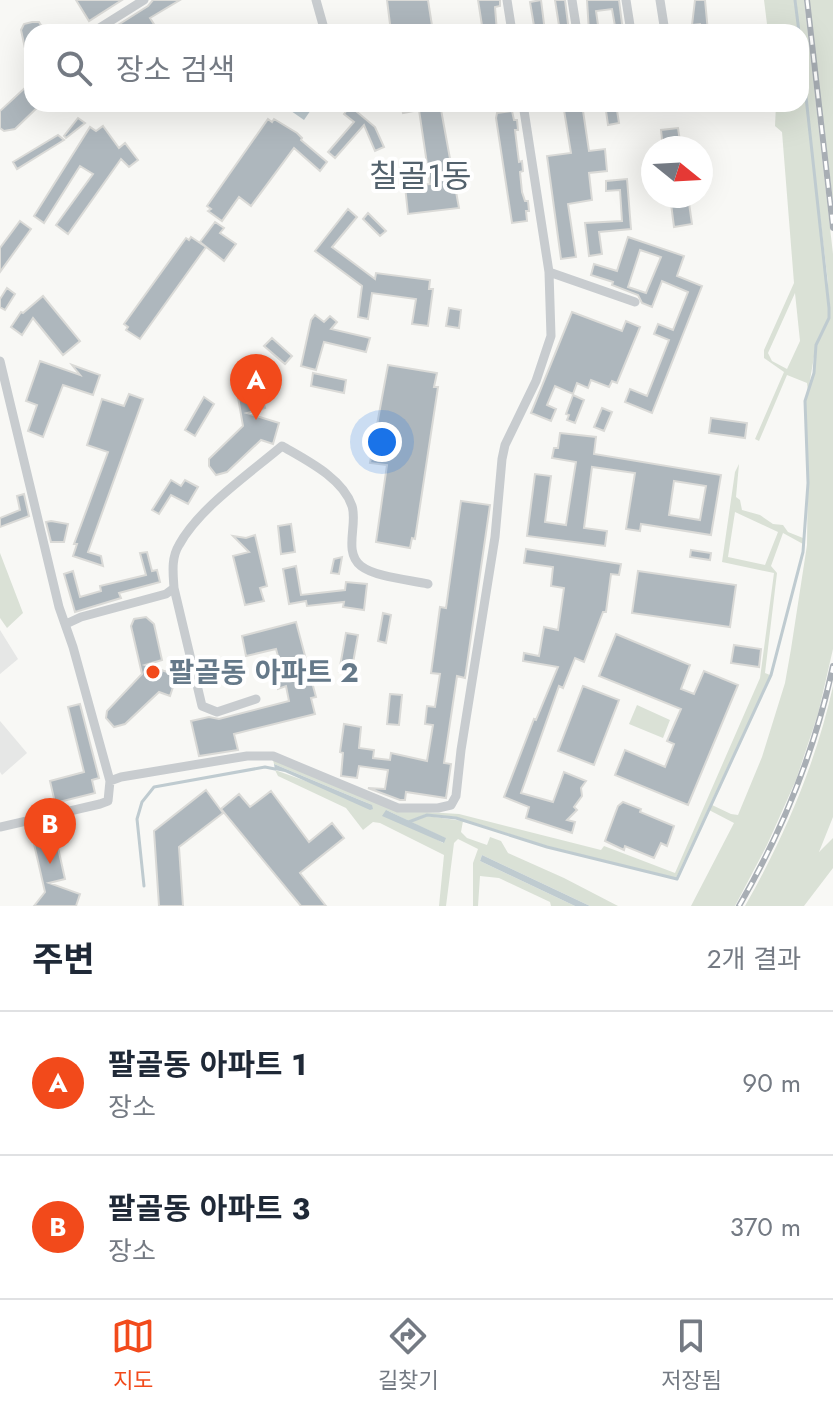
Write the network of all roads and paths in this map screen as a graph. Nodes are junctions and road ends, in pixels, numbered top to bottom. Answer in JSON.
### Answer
{"nodes":[{"id":1,"x":144,"y":0,"type":"edge"},
{"id":2,"x":316,"y":0,"type":"edge"},
{"id":3,"x":507,"y":0,"type":"edge"},
{"id":4,"x":572,"y":0,"type":"edge"},
{"id":5,"x":626,"y":0,"type":"edge"},
{"id":6,"x":660,"y":0,"type":"edge"},
{"id":7,"x":106,"y":24,"type":"edge"},
{"id":8,"x":323,"y":24,"type":"edge"},
{"id":9,"x":511,"y":24,"type":"edge"},
{"id":10,"x":576,"y":24,"type":"edge"},
{"id":11,"x":630,"y":24,"type":"edge"},
{"id":12,"x":664,"y":24,"type":"edge"},
{"id":13,"x":524,"y":112,"type":"edge"},
{"id":14,"x":549,"y":272,"type":"junction"},
{"id":15,"x":635,"y":302,"type":"dead end"},
{"id":16,"x":0,"y":361,"type":"edge"},
{"id":17,"x":428,"y":584,"type":"dead end"},
{"id":18,"x":174,"y":588,"type":"junction"},
{"id":19,"x":66,"y":624,"type":"junction"},
{"id":20,"x":256,"y":699,"type":"dead end"},
{"id":21,"x":110,"y":781,"type":"junction"},
{"id":22,"x":0,"y":827,"type":"edge"}],
"edges":[{"from":1,"to":7,"type":"street"},
{"from":2,"to":8,"type":"street"},
{"from":3,"to":9,"type":"street"},
{"from":4,"to":10,"type":"street"},
{"from":5,"to":11,"type":"street"},
{"from":6,"to":12,"type":"street"},
{"from":13,"to":14,"type":"street"},
{"from":14,"to":15,"type":"street"},
{"from":14,"to":21,"type":"street"},
{"from":16,"to":19,"type":"street"},
{"from":17,"to":18,"type":"street"},
{"from":18,"to":19,"type":"street"},
{"from":18,"to":20,"type":"street"},
{"from":19,"to":21,"type":"street"},
{"from":21,"to":22,"type":"street"}]}
